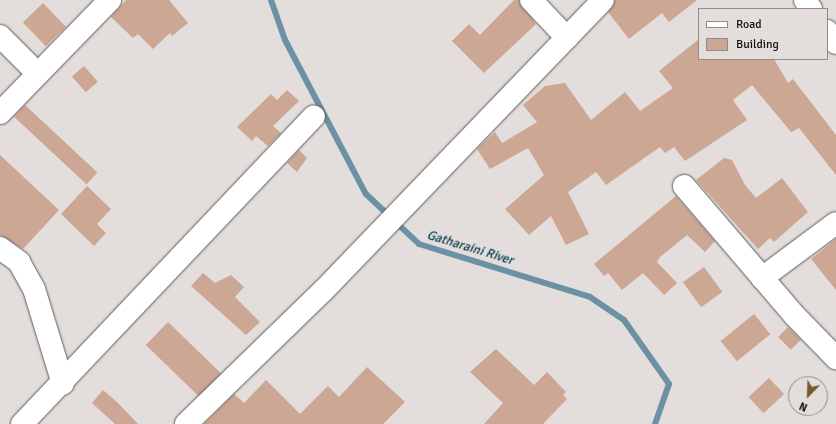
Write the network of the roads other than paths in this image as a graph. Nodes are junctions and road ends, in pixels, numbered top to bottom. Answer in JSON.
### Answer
{"nodes":[{"id":1,"x":110,"y":0,"type":"edge"},
{"id":2,"x":531,"y":0,"type":"edge"},
{"id":3,"x":603,"y":0,"type":"edge"},
{"id":4,"x":828,"y":32,"type":"edge"},
{"id":5,"x":0,"y":36,"type":"edge"},
{"id":6,"x":567,"y":38,"type":"junction"},
{"id":7,"x":836,"y":43,"type":"edge"},
{"id":8,"x":37,"y":73,"type":"junction"},
{"id":9,"x":0,"y":113,"type":"edge"},
{"id":10,"x":314,"y":116,"type":"dead end"},
{"id":11,"x":684,"y":186,"type":"dead end"},
{"id":12,"x":836,"y":223,"type":"edge"},
{"id":13,"x":0,"y":248,"type":"edge"},
{"id":14,"x":762,"y":278,"type":"junction"},
{"id":15,"x":836,"y":358,"type":"edge"},
{"id":16,"x":63,"y":384,"type":"junction"},
{"id":17,"x":22,"y":424,"type":"edge"},
{"id":18,"x":186,"y":424,"type":"edge"}],
"edges":[{"from":1,"to":8,"type":"street"},
{"from":2,"to":6,"type":"street"},
{"from":3,"to":6,"type":"street"},
{"from":4,"to":7,"type":"street"},
{"from":5,"to":8,"type":"street"},
{"from":6,"to":18,"type":"street"},
{"from":8,"to":9,"type":"street"},
{"from":10,"to":16,"type":"street"},
{"from":11,"to":14,"type":"street"},
{"from":12,"to":14,"type":"street"},
{"from":13,"to":16,"type":"street"},
{"from":14,"to":15,"type":"street"},
{"from":16,"to":17,"type":"street"}]}
